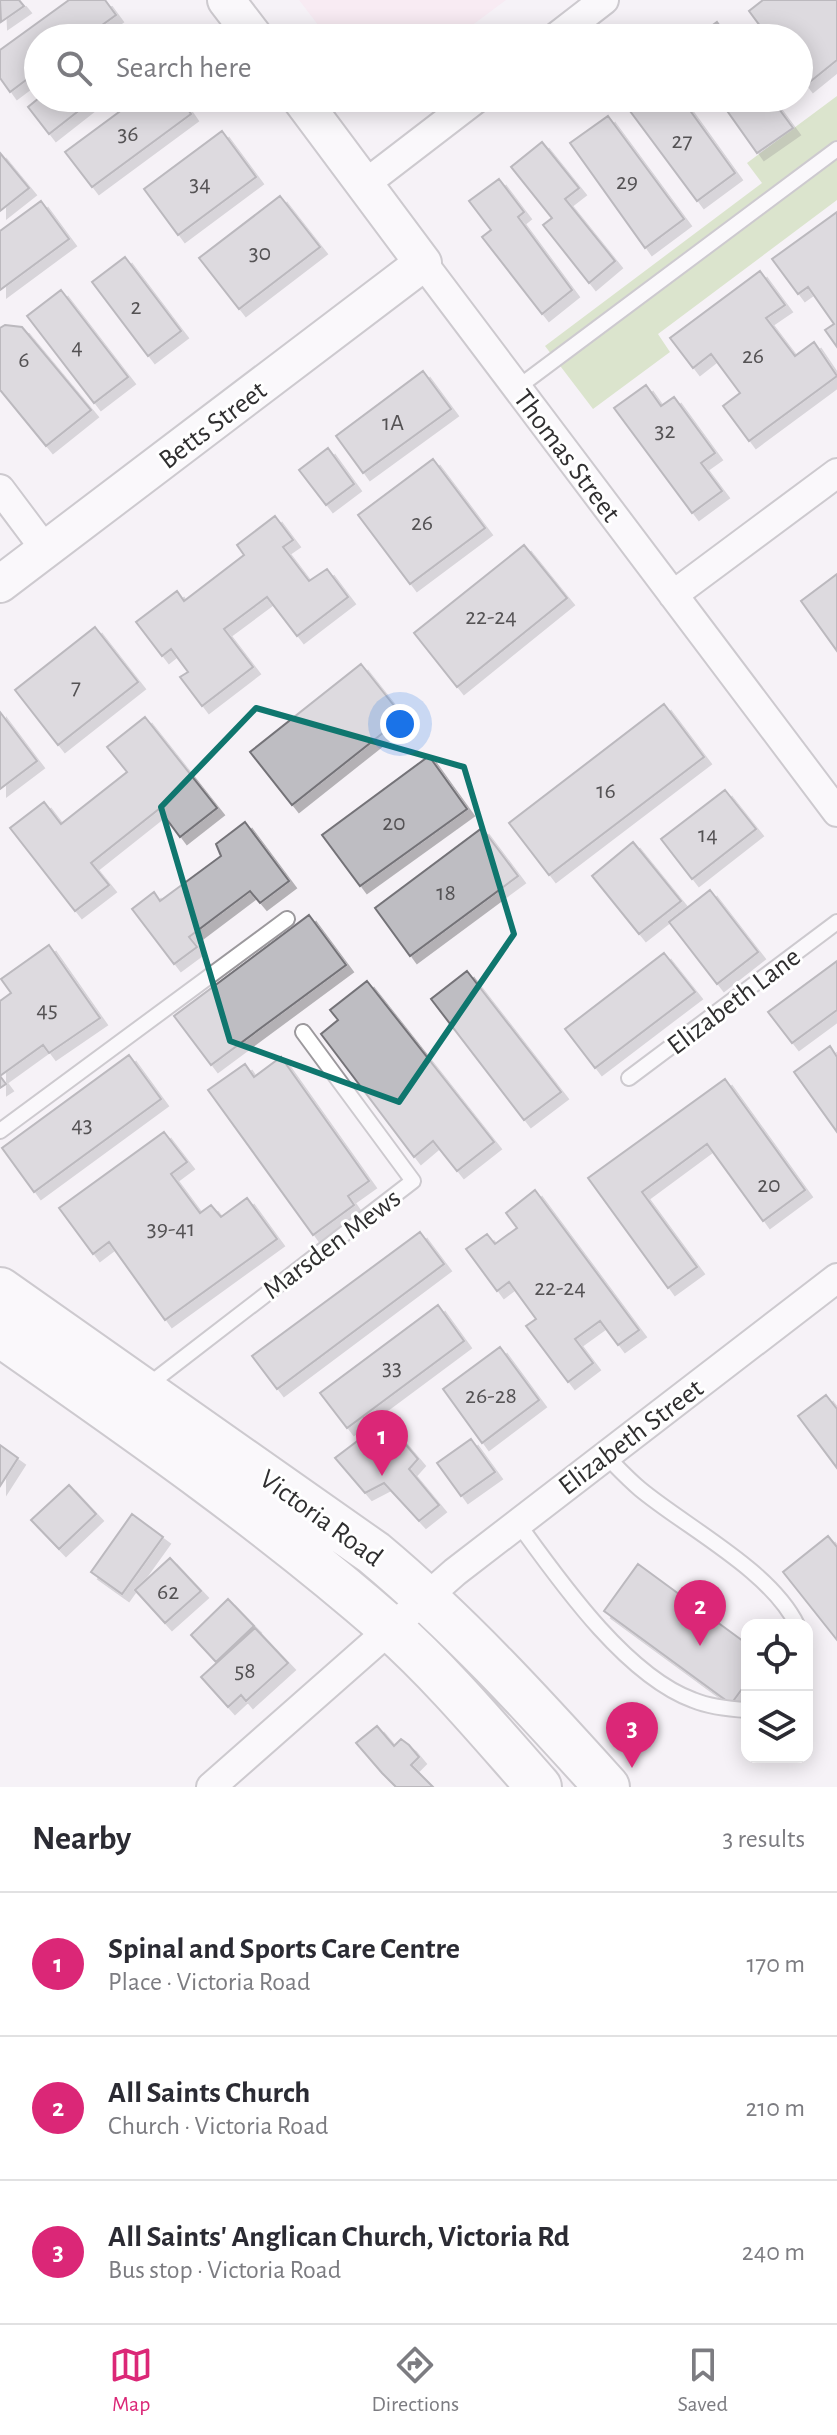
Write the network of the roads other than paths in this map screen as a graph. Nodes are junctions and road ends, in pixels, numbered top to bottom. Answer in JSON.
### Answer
{"nodes":[{"id":1,"x":226,"y":0,"type":"edge"},
{"id":2,"x":604,"y":0,"type":"edge"},
{"id":3,"x":244,"y":24,"type":"edge"},
{"id":4,"x":573,"y":24,"type":"edge"},
{"id":5,"x":311,"y":112,"type":"edge"},
{"id":6,"x":459,"y":112,"type":"edge"},
{"id":7,"x":837,"y":149,"type":"edge"},
{"id":8,"x":365,"y":184,"type":"junction"},
{"id":9,"x":423,"y":263,"type":"junction"},
{"id":10,"x":517,"y":388,"type":"junction"},
{"id":11,"x":837,"y":473,"type":"edge"},
{"id":12,"x":0,"y":489,"type":"edge"},
{"id":13,"x":45,"y":549,"type":"junction"},
{"id":14,"x":0,"y":584,"type":"edge"},
{"id":15,"x":673,"y":595,"type":"junction"},
{"id":16,"x":835,"y":807,"type":"edge"},
{"id":17,"x":287,"y":919,"type":"dead end"},
{"id":18,"x":837,"y":922,"type":"edge"},
{"id":19,"x":303,"y":1032,"type":"dead end"},
{"id":20,"x":629,"y":1078,"type":"dead end"},
{"id":21,"x":0,"y":1131,"type":"edge"},
{"id":22,"x":837,"y":1278,"type":"edge"},
{"id":23,"x":0,"y":1290,"type":"edge"},
{"id":24,"x":0,"y":1334,"type":"edge"},
{"id":25,"x":142,"y":1390,"type":"junction"},
{"id":26,"x":605,"y":1455,"type":"junction"},
{"id":27,"x":517,"y":1522,"type":"junction"},
{"id":28,"x":426,"y":1597,"type":"junction"},
{"id":29,"x":794,"y":1619,"type":"edge"},
{"id":30,"x":390,"y":1628,"type":"junction"},
{"id":31,"x":741,"y":1709,"type":"edge"},
{"id":32,"x":211,"y":1787,"type":"edge"},
{"id":33,"x":539,"y":1787,"type":"edge"},
{"id":34,"x":607,"y":1787,"type":"edge"}],
"edges":[{"from":1,"to":3,"type":"street"},
{"from":2,"to":4,"type":"street"},
{"from":5,"to":8,"type":"street","name":"Thomas Street"},
{"from":6,"to":8,"type":"street"},
{"from":7,"to":10,"type":"lane"},
{"from":8,"to":9,"type":"street","name":"Thomas Street"},
{"from":9,"to":10,"type":"street","name":"Thomas Street"},
{"from":9,"to":13,"type":"street","name":"Betts Street"},
{"from":10,"to":15,"type":"street","name":"Thomas Street"},
{"from":11,"to":15,"type":"street"},
{"from":12,"to":13,"type":"street"},
{"from":13,"to":14,"type":"street","name":"Betts Street"},
{"from":15,"to":16,"type":"street","name":"Thomas Street"},
{"from":17,"to":21,"type":"lane"},
{"from":18,"to":20,"type":"lane","name":"Elizabeth Lane"},
{"from":19,"to":25,"type":"lane","name":"Marsden Mews"},
{"from":22,"to":26,"type":"street","name":"Elizabeth Street"},
{"from":23,"to":25,"type":"main road","name":"Victoria Road"},
{"from":24,"to":30,"type":"main road","name":"Victoria Road"},
{"from":25,"to":28,"type":"main road","name":"Victoria Road"},
{"from":26,"to":27,"type":"street","name":"Elizabeth Street"},
{"from":26,"to":29,"type":"lane"},
{"from":27,"to":28,"type":"street","name":"Elizabeth Street"},
{"from":27,"to":31,"type":"lane"},
{"from":28,"to":30,"type":"street","name":"Elizabeth Street"},
{"from":28,"to":34,"type":"main road","name":"Victoria Road"},
{"from":30,"to":32,"type":"street","name":"Elizabeth Street"},
{"from":30,"to":33,"type":"main road","name":"Victoria Road"}]}
